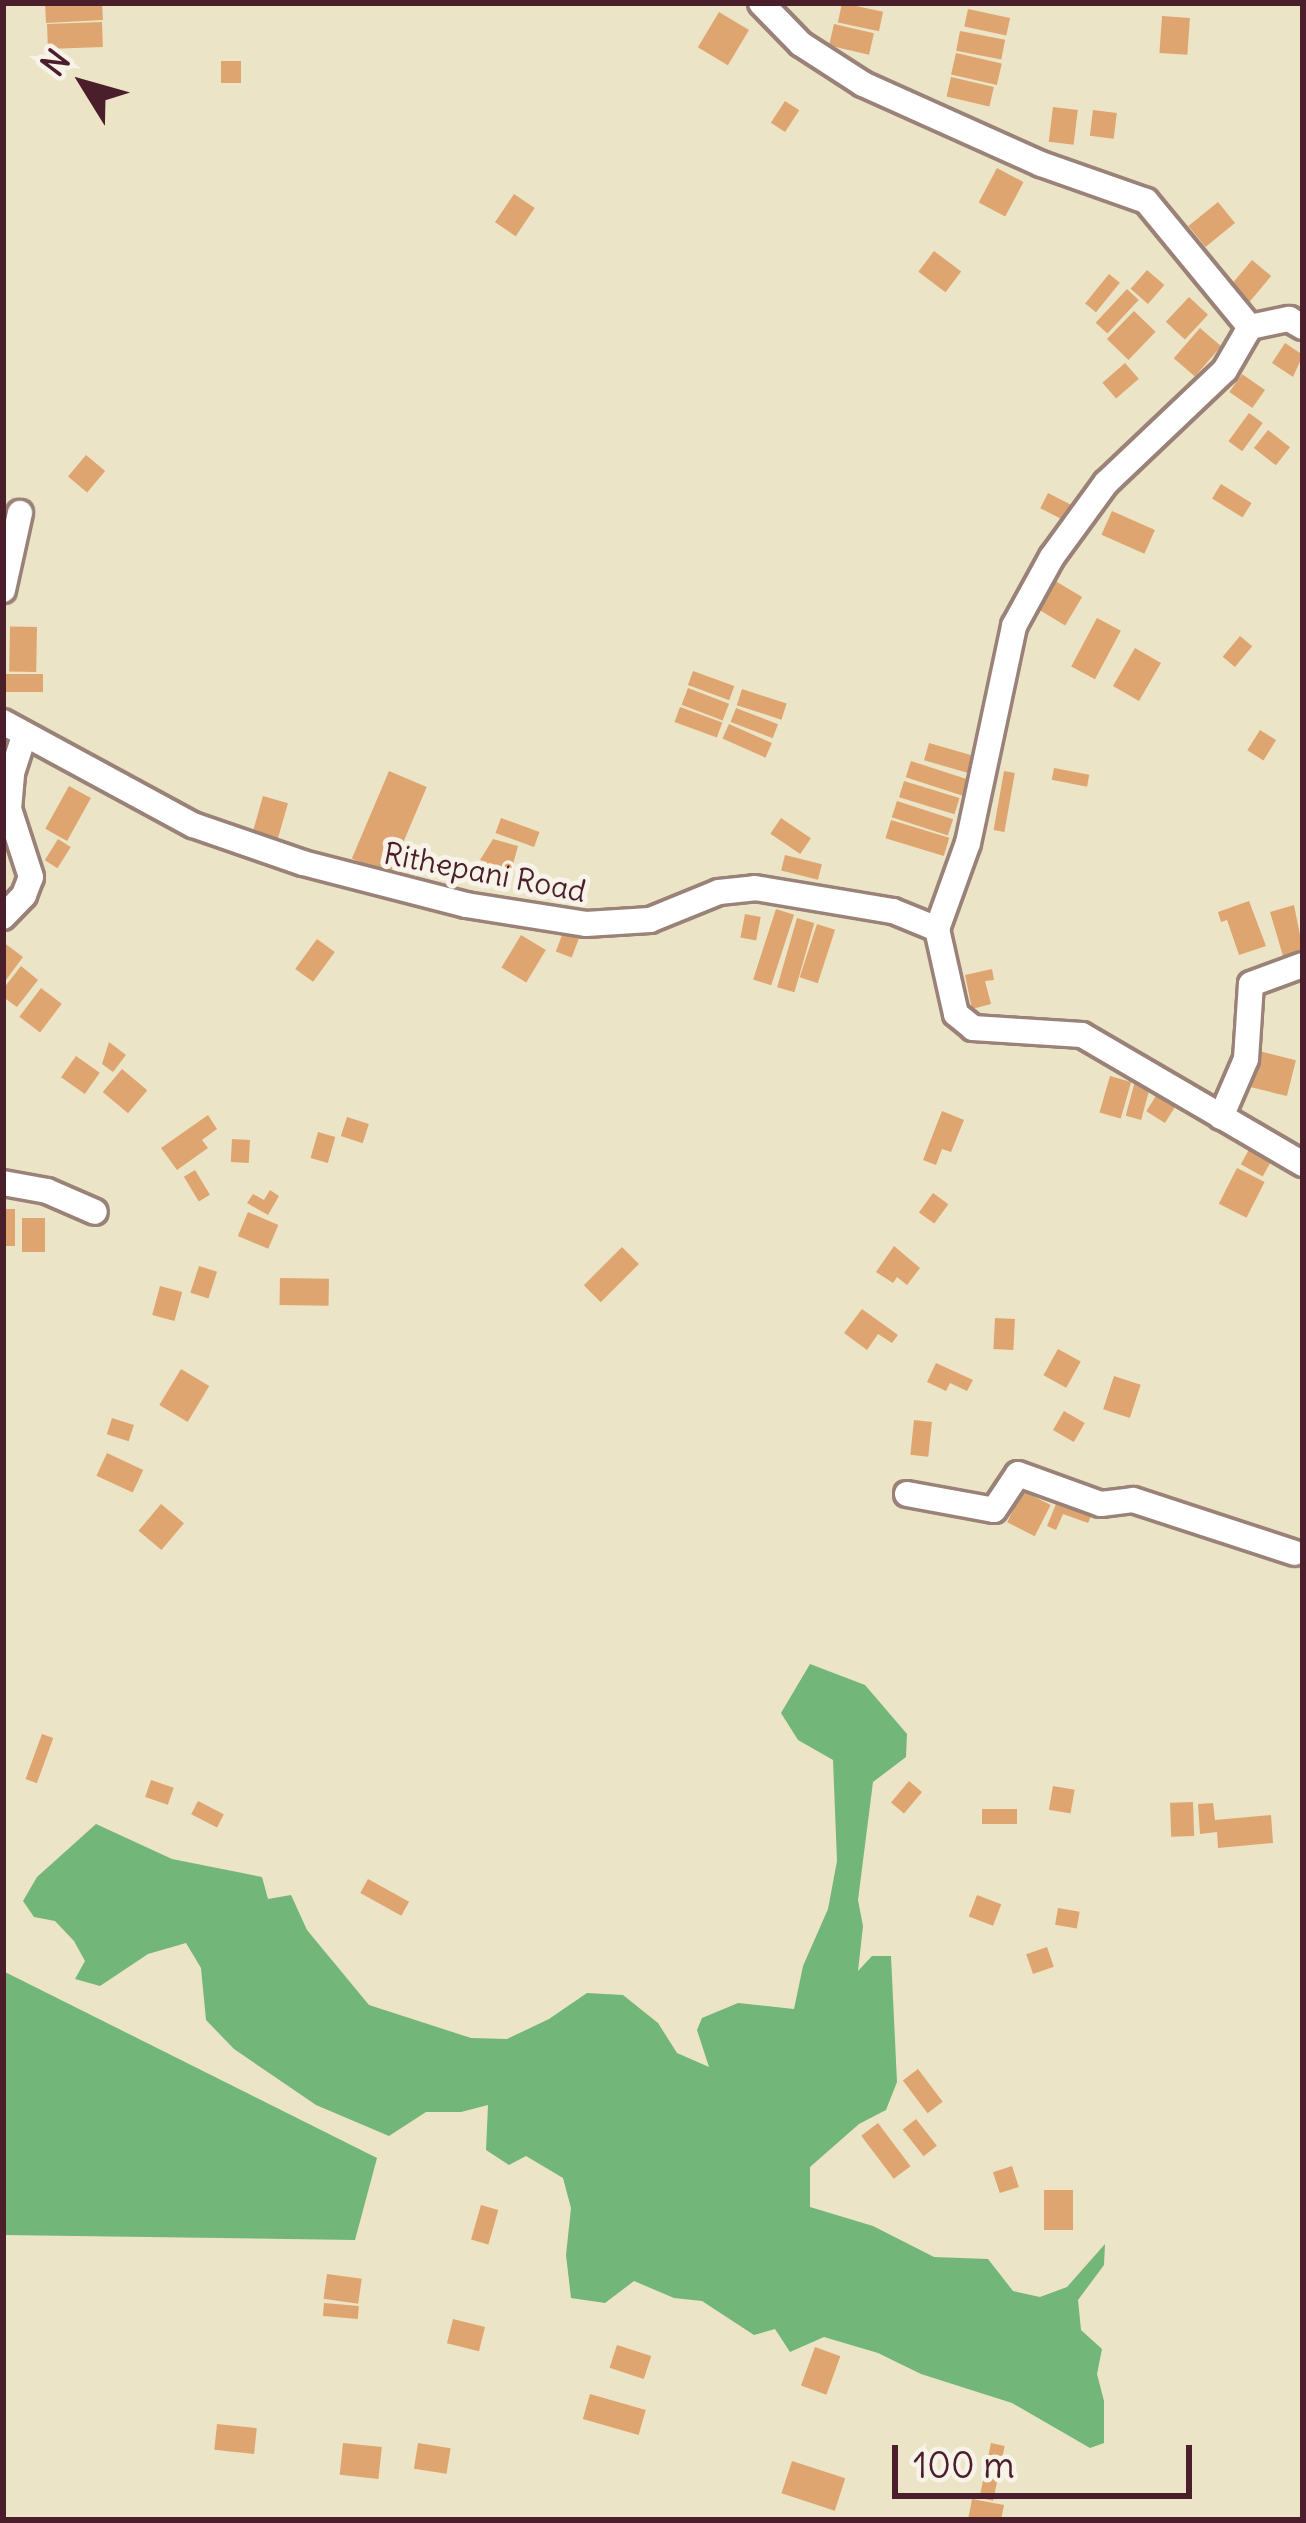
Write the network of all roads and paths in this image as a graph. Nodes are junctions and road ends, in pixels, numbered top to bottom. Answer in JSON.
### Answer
{"nodes":[{"id":1,"x":761,"y":3,"type":"edge"},
{"id":2,"x":1250,"y":327,"type":"junction"},
{"id":3,"x":1303,"y":327,"type":"edge"},
{"id":4,"x":20,"y":513,"type":"dead end"},
{"id":5,"x":3,"y":590,"type":"edge"},
{"id":6,"x":14,"y":729,"type":"edge"},
{"id":7,"x":3,"y":917,"type":"edge"},
{"id":8,"x":937,"y":929,"type":"junction"},
{"id":9,"x":1303,"y":964,"type":"edge"},
{"id":10,"x":1221,"y":1118,"type":"junction"},
{"id":11,"x":1303,"y":1164,"type":"edge"},
{"id":12,"x":3,"y":1183,"type":"edge"},
{"id":13,"x":95,"y":1212,"type":"dead end"},
{"id":14,"x":908,"y":1494,"type":"dead end"},
{"id":15,"x":1295,"y":1553,"type":"dead end"}],
"edges":[{"from":1,"to":2,"type":"street"},
{"from":2,"to":3,"type":"street"},
{"from":2,"to":8,"type":"street"},
{"from":4,"to":5,"type":"street"},
{"from":6,"to":7,"type":"street"},
{"from":6,"to":8,"type":"street","name":"Rithepani Road"},
{"from":8,"to":10,"type":"street"},
{"from":9,"to":10,"type":"street"},
{"from":10,"to":11,"type":"street"},
{"from":12,"to":13,"type":"street"},
{"from":14,"to":15,"type":"street"}]}
